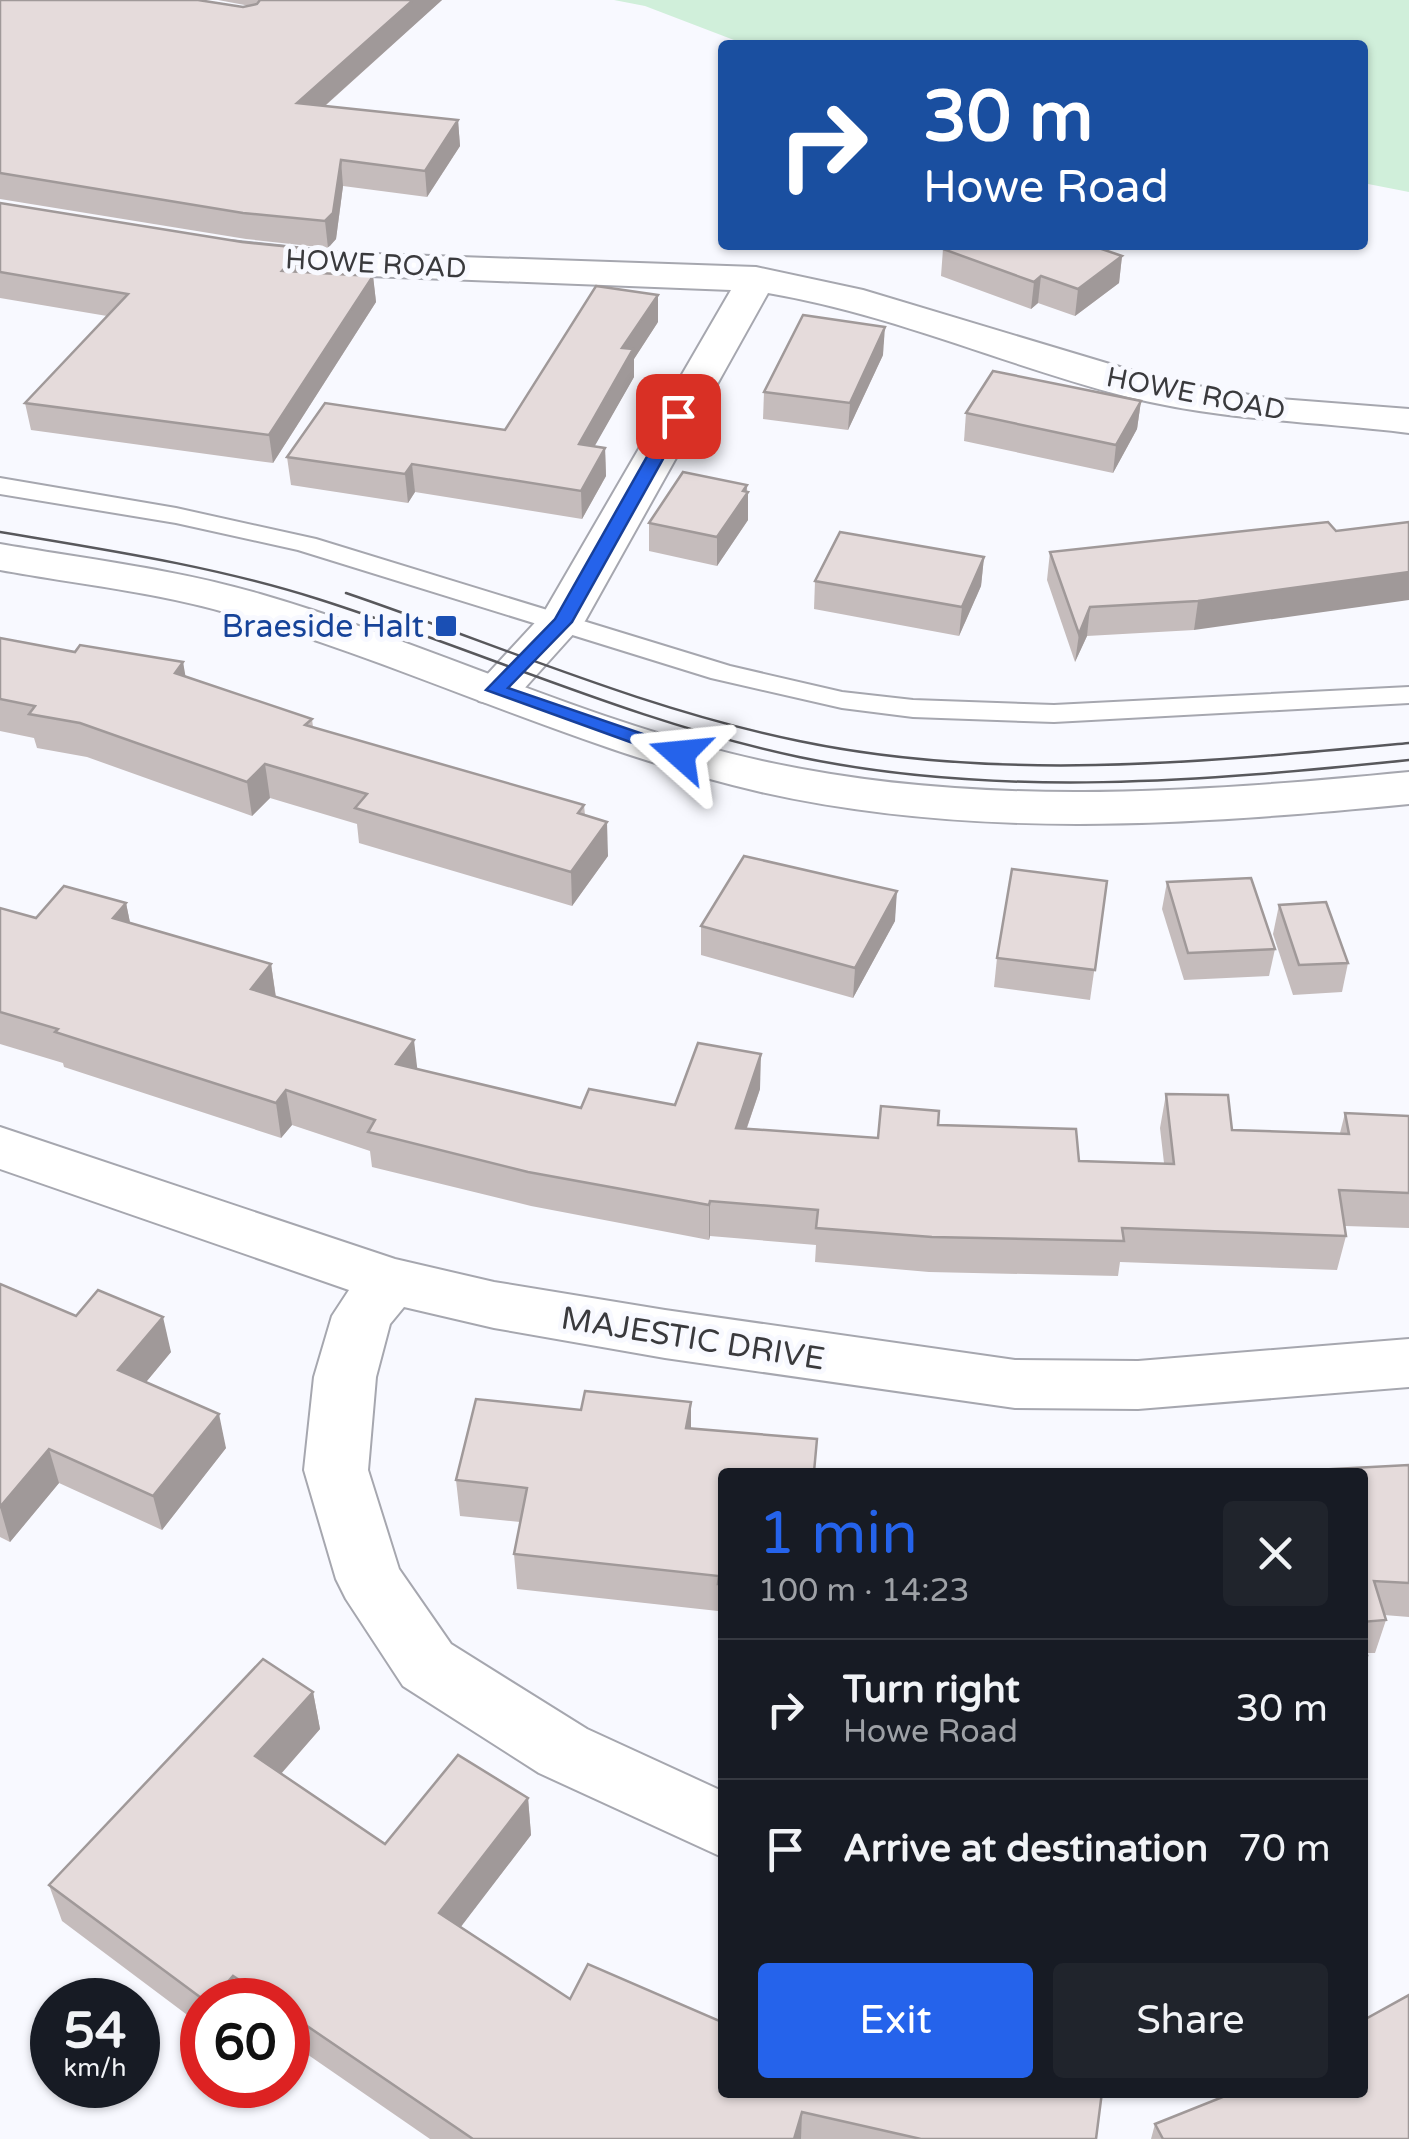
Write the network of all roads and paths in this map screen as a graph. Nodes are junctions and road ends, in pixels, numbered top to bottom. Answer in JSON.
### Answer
{"nodes":[{"id":1,"x":192,"y":246,"type":"edge"},
{"id":2,"x":756,"y":278,"type":"junction"},
{"id":3,"x":1409,"y":420,"type":"edge"},
{"id":4,"x":0,"y":486,"type":"edge"},
{"id":5,"x":0,"y":556,"type":"edge"},
{"id":6,"x":562,"y":622,"type":"junction"},
{"id":7,"x":496,"y":690,"type":"junction"},
{"id":8,"x":1409,"y":694,"type":"edge"},
{"id":9,"x":1409,"y":788,"type":"edge"},
{"id":10,"x":0,"y":1148,"type":"edge"},
{"id":11,"x":391,"y":1281,"type":"junction"},
{"id":12,"x":1409,"y":1363,"type":"edge"},
{"id":13,"x":718,"y":1823,"type":"edge"}],
"edges":[{"from":1,"to":2,"type":"street","name":"HOWE ROAD"},
{"from":2,"to":3,"type":"street","name":"HOWE ROAD"},
{"from":2,"to":6,"type":"street"},
{"from":4,"to":6,"type":"lane"},
{"from":5,"to":7,"type":"street"},
{"from":6,"to":7,"type":"street"},
{"from":6,"to":8,"type":"lane"},
{"from":7,"to":9,"type":"street"},
{"from":10,"to":11,"type":"street","name":"MAJESTIC DRIVE"},
{"from":11,"to":12,"type":"street","name":"MAJESTIC DRIVE"},
{"from":11,"to":13,"type":"street"}]}
